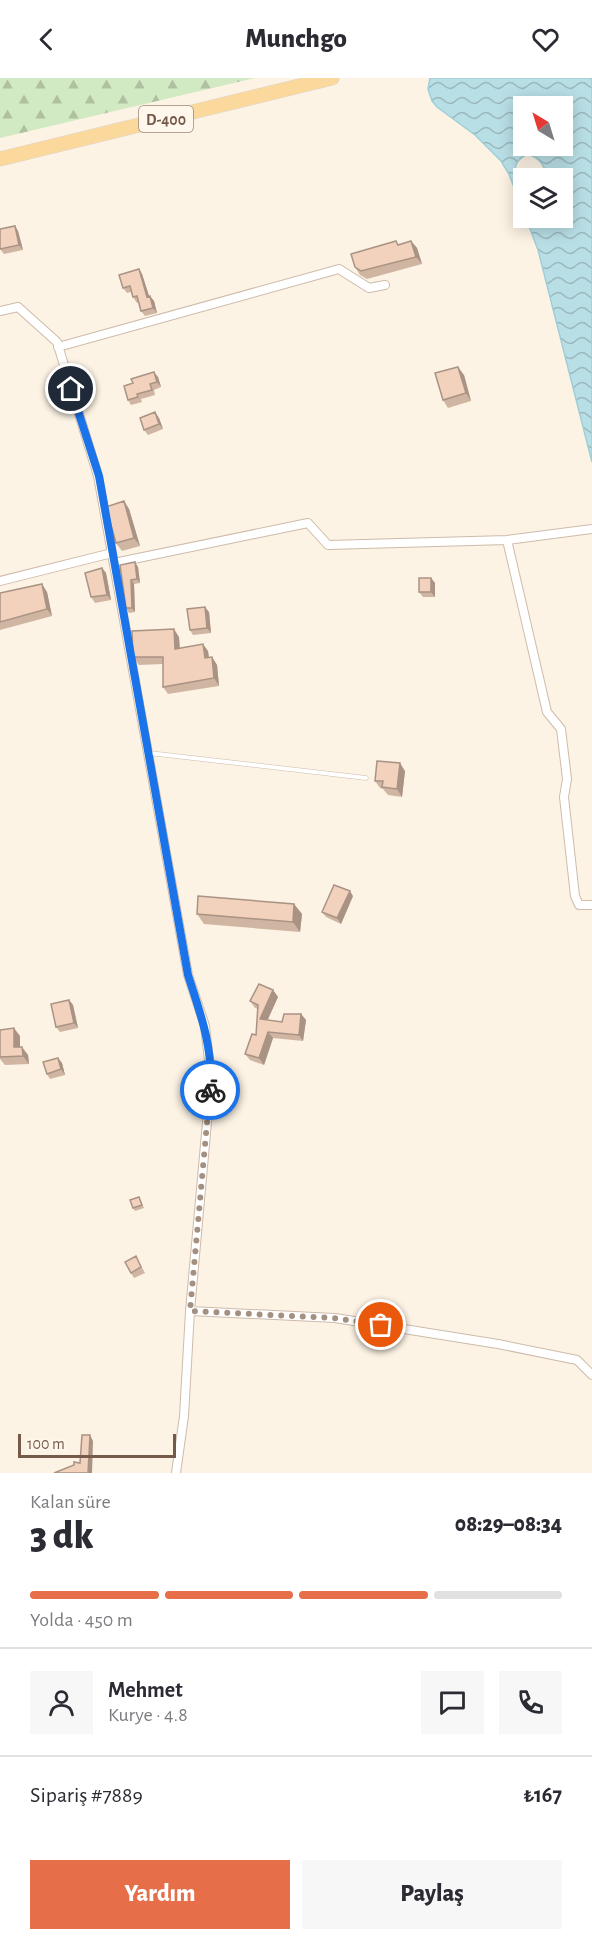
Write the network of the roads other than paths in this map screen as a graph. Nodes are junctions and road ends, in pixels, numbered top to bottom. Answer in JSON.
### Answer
{"nodes":[{"id":1,"x":332,"y":78,"type":"edge"},
{"id":2,"x":0,"y":159,"type":"edge"},
{"id":3,"x":385,"y":285,"type":"dead end"},
{"id":4,"x":0,"y":311,"type":"edge"},
{"id":5,"x":58,"y":347,"type":"junction"},
{"id":6,"x":592,"y":529,"type":"edge"},
{"id":7,"x":507,"y":540,"type":"junction"},
{"id":8,"x":112,"y":553,"type":"junction"},
{"id":9,"x":114,"y":563,"type":"junction"},
{"id":10,"x":0,"y":581,"type":"edge"},
{"id":11,"x":148,"y":753,"type":"junction"},
{"id":12,"x":366,"y":778,"type":"dead end"},
{"id":13,"x":592,"y":905,"type":"edge"},
{"id":14,"x":190,"y":1311,"type":"junction"},
{"id":15,"x":592,"y":1375,"type":"edge"},
{"id":16,"x":176,"y":1473,"type":"edge"}],
"edges":[{"from":1,"to":2,"type":"main road","number":"D-400"},
{"from":3,"to":5,"type":"street"},
{"from":4,"to":5,"type":"street"},
{"from":5,"to":8,"type":"street"},
{"from":6,"to":7,"type":"street"},
{"from":7,"to":9,"type":"street"},
{"from":7,"to":13,"type":"street"},
{"from":8,"to":9,"type":"street"},
{"from":8,"to":10,"type":"street"},
{"from":9,"to":11,"type":"street"},
{"from":11,"to":12,"type":"lane"},
{"from":11,"to":14,"type":"street"},
{"from":14,"to":15,"type":"street"},
{"from":14,"to":16,"type":"street"}]}
